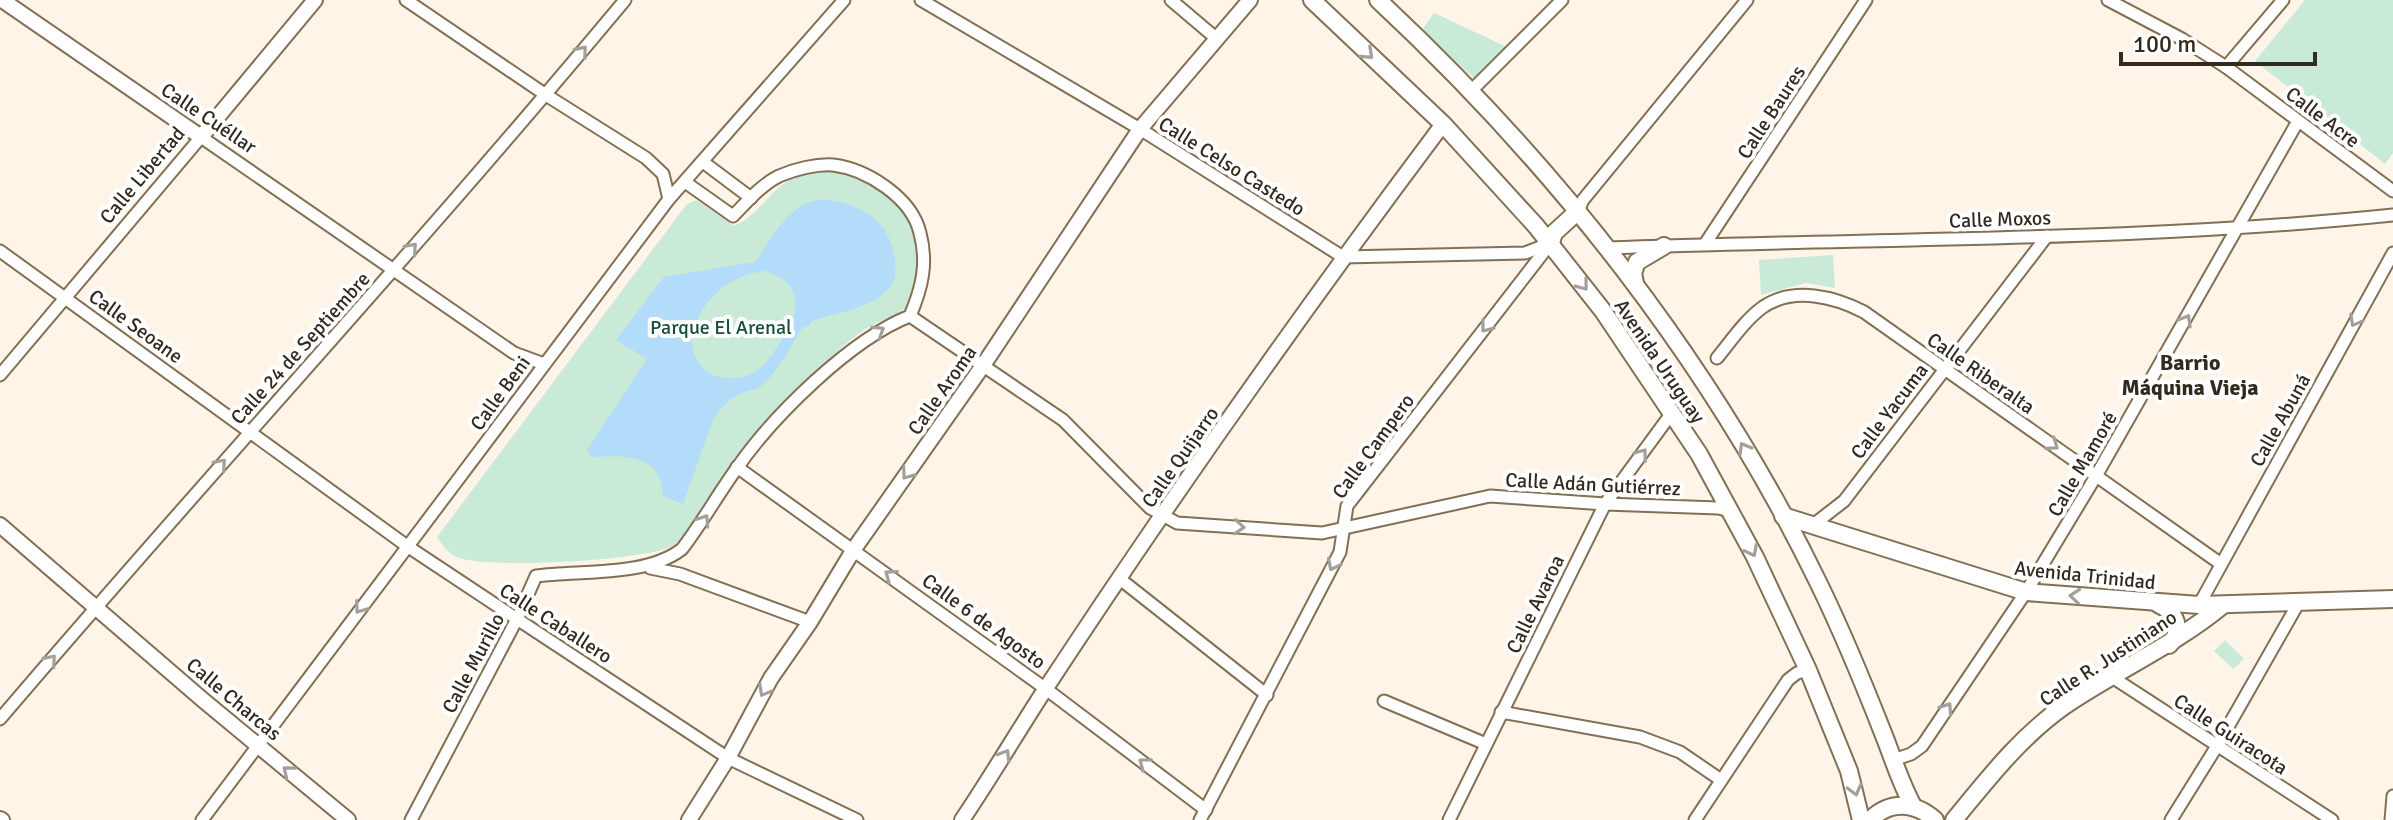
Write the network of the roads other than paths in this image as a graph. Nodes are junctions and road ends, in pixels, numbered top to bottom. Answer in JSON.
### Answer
{"nodes":[{"id":1,"x":315,"y":0,"type":"edge"},
{"id":2,"x":406,"y":0,"type":"edge"},
{"id":3,"x":625,"y":0,"type":"edge"},
{"id":4,"x":844,"y":0,"type":"edge"},
{"id":5,"x":921,"y":0,"type":"edge"},
{"id":6,"x":1171,"y":0,"type":"edge"},
{"id":7,"x":1250,"y":0,"type":"edge"},
{"id":8,"x":1312,"y":0,"type":"edge"},
{"id":9,"x":1378,"y":0,"type":"edge"},
{"id":10,"x":1562,"y":0,"type":"edge"},
{"id":11,"x":1747,"y":0,"type":"edge"},
{"id":12,"x":1866,"y":0,"type":"edge"},
{"id":13,"x":2108,"y":0,"type":"edge"},
{"id":14,"x":2283,"y":0,"type":"edge"},
{"id":15,"x":4,"y":3,"type":"edge"},
{"id":16,"x":1217,"y":39,"type":"junction"},
{"id":17,"x":2226,"y":67,"type":"junction"},
{"id":18,"x":1470,"y":92,"type":"junction"},
{"id":19,"x":546,"y":95,"type":"junction"},
{"id":20,"x":2298,"y":121,"type":"junction"},
{"id":21,"x":1443,"y":124,"type":"junction"},
{"id":22,"x":1140,"y":129,"type":"junction"},
{"id":23,"x":201,"y":137,"type":"junction"},
{"id":24,"x":703,"y":162,"type":"junction"},
{"id":25,"x":685,"y":182,"type":"junction"},
{"id":26,"x":2393,"y":191,"type":"edge"},
{"id":27,"x":751,"y":198,"type":"junction"},
{"id":28,"x":669,"y":199,"type":"junction"},
{"id":29,"x":1578,"y":211,"type":"junction"},
{"id":30,"x":2393,"y":215,"type":"edge"},
{"id":31,"x":2240,"y":227,"type":"junction"},
{"id":32,"x":2047,"y":236,"type":"junction"},
{"id":33,"x":1551,"y":243,"type":"junction"},
{"id":34,"x":1705,"y":244,"type":"junction"},
{"id":35,"x":1664,"y":246,"type":"junction"},
{"id":36,"x":1607,"y":248,"type":"junction"},
{"id":37,"x":0,"y":251,"type":"edge"},
{"id":38,"x":2393,"y":253,"type":"edge"},
{"id":39,"x":1343,"y":257,"type":"junction"},
{"id":40,"x":394,"y":269,"type":"junction"},
{"id":41,"x":1635,"y":283,"type":"junction"},
{"id":42,"x":66,"y":297,"type":"junction"},
{"id":43,"x":910,"y":316,"type":"junction"},
{"id":44,"x":1717,"y":358,"type":"dead end"},
{"id":45,"x":544,"y":364,"type":"junction"},
{"id":46,"x":984,"y":364,"type":"junction"},
{"id":47,"x":1944,"y":368,"type":"junction"},
{"id":48,"x":0,"y":375,"type":"edge"},
{"id":49,"x":1671,"y":414,"type":"junction"},
{"id":50,"x":250,"y":431,"type":"junction"},
{"id":51,"x":737,"y":467,"type":"junction"},
{"id":52,"x":2096,"y":476,"type":"junction"},
{"id":53,"x":1605,"y":504,"type":"junction"},
{"id":54,"x":1731,"y":511,"type":"junction"},
{"id":55,"x":1783,"y":516,"type":"junction"},
{"id":56,"x":1163,"y":517,"type":"junction"},
{"id":57,"x":0,"y":525,"type":"edge"},
{"id":58,"x":1813,"y":525,"type":"junction"},
{"id":59,"x":1344,"y":529,"type":"junction"},
{"id":60,"x":407,"y":546,"type":"junction"},
{"id":61,"x":854,"y":549,"type":"junction"},
{"id":62,"x":2221,"y":564,"type":"junction"},
{"id":63,"x":645,"y":567,"type":"junction"},
{"id":64,"x":1120,"y":579,"type":"junction"},
{"id":65,"x":2026,"y":592,"type":"junction"},
{"id":66,"x":2393,"y":599,"type":"edge"},
{"id":67,"x":2153,"y":602,"type":"junction"},
{"id":68,"x":2299,"y":602,"type":"junction"},
{"id":69,"x":2199,"y":605,"type":"junction"},
{"id":70,"x":2223,"y":605,"type":"junction"},
{"id":71,"x":96,"y":607,"type":"junction"},
{"id":72,"x":517,"y":619,"type":"junction"},
{"id":73,"x":810,"y":622,"type":"junction"},
{"id":74,"x":2167,"y":646,"type":"junction"},
{"id":75,"x":1808,"y":670,"type":"junction"},
{"id":76,"x":2112,"y":677,"type":"junction"},
{"id":77,"x":1046,"y":689,"type":"junction"},
{"id":78,"x":1267,"y":695,"type":"junction"},
{"id":79,"x":1384,"y":701,"type":"dead end"},
{"id":80,"x":1501,"y":712,"type":"junction"},
{"id":81,"x":0,"y":719,"type":"edge"},
{"id":82,"x":1486,"y":744,"type":"junction"},
{"id":83,"x":2217,"y":746,"type":"junction"},
{"id":84,"x":259,"y":747,"type":"junction"},
{"id":85,"x":728,"y":758,"type":"junction"},
{"id":86,"x":1893,"y":760,"type":"junction"},
{"id":87,"x":1721,"y":780,"type":"junction"},
{"id":88,"x":2393,"y":796,"type":"edge"},
{"id":89,"x":1913,"y":806,"type":"junction"},
{"id":90,"x":1203,"y":815,"type":"edge"},
{"id":91,"x":202,"y":820,"type":"edge"},
{"id":92,"x":348,"y":820,"type":"edge"},
{"id":93,"x":411,"y":820,"type":"edge"},
{"id":94,"x":689,"y":820,"type":"edge"},
{"id":95,"x":857,"y":820,"type":"edge"},
{"id":96,"x":962,"y":820,"type":"edge"},
{"id":97,"x":1449,"y":820,"type":"edge"},
{"id":98,"x":1695,"y":820,"type":"edge"},
{"id":99,"x":1861,"y":820,"type":"edge"},
{"id":100,"x":1870,"y":820,"type":"edge"},
{"id":101,"x":1935,"y":820,"type":"edge"},
{"id":102,"x":1954,"y":820,"type":"edge"},
{"id":103,"x":2171,"y":820,"type":"edge"},
{"id":104,"x":2332,"y":820,"type":"edge"},
{"id":105,"x":2391,"y":820,"type":"edge"}],
"edges":[{"from":1,"to":23,"type":"street","name":"Calle Libertad"},
{"from":2,"to":19,"type":"street"},
{"from":19,"to":3,"type":"street","name":"Calle 24 de Septiembre","one_way":true},
{"from":4,"to":24,"type":"street","name":"Calle Beni"},
{"from":5,"to":22,"type":"street","name":"Calle Celso Castedo"},
{"from":6,"to":16,"type":"street"},
{"from":7,"to":16,"type":"street","name":"Calle Aroma"},
{"from":8,"to":21,"type":"main road","name":"Avenida Uruguay","one_way":true},
{"from":9,"to":18,"type":"main road","name":"Avenida Uruguay"},
{"from":10,"to":18,"type":"street"},
{"from":11,"to":29,"type":"street"},
{"from":12,"to":34,"type":"street","name":"Calle Baures"},
{"from":13,"to":17,"type":"street","name":"Calle Acre"},
{"from":14,"to":17,"type":"street"},
{"from":15,"to":23,"type":"street","name":"Calle Cuéllar"},
{"from":16,"to":22,"type":"street","name":"Calle Aroma"},
{"from":17,"to":20,"type":"street","name":"Calle Acre"},
{"from":18,"to":29,"type":"main road","name":"Avenida Uruguay"},
{"from":19,"to":28,"type":"street"},
{"from":40,"to":19,"type":"street","name":"Calle 24 de Septiembre","one_way":true},
{"from":20,"to":26,"type":"street","name":"Calle Acre"},
{"from":20,"to":31,"type":"street","name":"Calle Mamoré"},
{"from":21,"to":33,"type":"main road","name":"Avenida Uruguay"},
{"from":21,"to":39,"type":"street","name":"Calle Quijarro"},
{"from":22,"to":39,"type":"street","name":"Calle Celso Castedo"},
{"from":22,"to":46,"type":"street","name":"Calle Aroma"},
{"from":23,"to":40,"type":"street","name":"Calle Cuéllar"},
{"from":23,"to":42,"type":"street","name":"Calle Libertad"},
{"from":24,"to":25,"type":"street","name":"Calle Beni"},
{"from":24,"to":27,"type":"street"},
{"from":25,"to":27,"type":"street"},
{"from":25,"to":28,"type":"street","name":"Calle Beni"},
{"from":27,"to":43,"type":"street"},
{"from":28,"to":45,"type":"street","name":"Calle Beni"},
{"from":29,"to":33,"type":"main road"},
{"from":29,"to":36,"type":"main road","name":"Avenida Uruguay"},
{"from":30,"to":31,"type":"street","name":"Calle Moxos"},
{"from":31,"to":32,"type":"street","name":"Calle Moxos"},
{"from":52,"to":31,"type":"street","name":"Calle Mamoré","one_way":true},
{"from":32,"to":34,"type":"street","name":"Calle Moxos"},
{"from":32,"to":47,"type":"street","name":"Calle Yacuma"},
{"from":33,"to":39,"type":"street"},
{"from":33,"to":49,"type":"main road","name":"Avenida Uruguay","one_way":true},
{"from":33,"to":59,"type":"street","name":"Calle Campero","one_way":true},
{"from":34,"to":35,"type":"street","name":"Calle Moxos"},
{"from":35,"to":36,"type":"street","name":"Calle Moxos"},
{"from":35,"to":41,"type":"main road"},
{"from":36,"to":41,"type":"main road","name":"Avenida Uruguay"},
{"from":37,"to":42,"type":"street","name":"Calle Seoane"},
{"from":38,"to":62,"type":"street","name":"Calle Abuná","one_way":true},
{"from":39,"to":56,"type":"street","name":"Calle Quijarro"},
{"from":40,"to":45,"type":"street"},
{"from":40,"to":50,"type":"street","name":"Calle 24 de Septiembre"},
{"from":55,"to":41,"type":"main road","name":"Avenida Uruguay","one_way":true},
{"from":42,"to":48,"type":"street","name":"Calle Libertad"},
{"from":42,"to":50,"type":"street","name":"Calle Seoane"},
{"from":43,"to":46,"type":"street","name":"Calle Adán Gutiérrez"},
{"from":51,"to":43,"type":"street","name":"Calle Murillo","one_way":true},
{"from":44,"to":47,"type":"street","name":"Calle Riberalta"},
{"from":45,"to":60,"type":"street","name":"Calle Beni"},
{"from":46,"to":56,"type":"street","name":"Calle Adán Gutiérrez"},
{"from":46,"to":61,"type":"street","name":"Calle Aroma","one_way":true},
{"from":47,"to":52,"type":"street","name":"Calle Riberalta","one_way":true},
{"from":47,"to":58,"type":"street","name":"Calle Yacuma"},
{"from":53,"to":49,"type":"street","name":"Calle Avaroa","one_way":true},
{"from":49,"to":54,"type":"main road","name":"Avenida Uruguay"},
{"from":50,"to":60,"type":"street","name":"Calle Caballero"},
{"from":71,"to":50,"type":"street","name":"Calle 24 de Septiembre","one_way":true},
{"from":51,"to":61,"type":"street","name":"Calle 6 de Agosto"},
{"from":63,"to":51,"type":"street","name":"Calle Murillo","one_way":true},
{"from":52,"to":62,"type":"street","name":"Calle Riberalta"},
{"from":52,"to":65,"type":"street","name":"Calle Mamoré"},
{"from":53,"to":54,"type":"street","name":"Calle Adán Gutiérrez"},
{"from":53,"to":59,"type":"street","name":"Calle Adán Gutiérrez"},
{"from":53,"to":80,"type":"street","name":"Calle Avaroa"},
{"from":54,"to":75,"type":"main road","name":"Avenida Uruguay","one_way":true},
{"from":55,"to":58,"type":"main road","name":"Avenida Trinidad"},
{"from":55,"to":86,"type":"main road","name":"Avenida Uruguay"},
{"from":56,"to":59,"type":"street","name":"Calle Adán Gutiérrez","one_way":true},
{"from":56,"to":64,"type":"street","name":"Calle Quijarro"},
{"from":57,"to":71,"type":"street","name":"Calle Charcas"},
{"from":58,"to":65,"type":"main road","name":"Avenida Trinidad"},
{"from":59,"to":78,"type":"street","name":"Calle Campero","one_way":true},
{"from":60,"to":72,"type":"street","name":"Calle Caballero"},
{"from":60,"to":84,"type":"street","name":"Calle Beni","one_way":true},
{"from":61,"to":73,"type":"street","name":"Calle Aroma"},
{"from":77,"to":61,"type":"street","name":"Calle 6 de Agosto","one_way":true},
{"from":62,"to":69,"type":"street","name":"Calle Abuná"},
{"from":63,"to":72,"type":"street","name":"Calle Murillo"},
{"from":63,"to":73,"type":"street","name":"Calle Murillo"},
{"from":64,"to":77,"type":"street","name":"Calle Quijarro"},
{"from":64,"to":78,"type":"street"},
{"from":67,"to":65,"type":"main road","name":"Avenida Trinidad","one_way":true},
{"from":86,"to":65,"type":"street","name":"Calle Mamoré","one_way":true},
{"from":66,"to":68,"type":"main road","name":"Avenida Trinidad"},
{"from":67,"to":69,"type":"main road","name":"Avenida Trinidad"},
{"from":67,"to":74,"type":"main road"},
{"from":68,"to":70,"type":"main road","name":"Avenida Trinidad"},
{"from":68,"to":83,"type":"street"},
{"from":69,"to":70,"type":"main road","name":"Avenida Trinidad"},
{"from":70,"to":74,"type":"main road","name":"Calle R. Justiniano"},
{"from":81,"to":71,"type":"street","name":"Calle 24 de Septiembre","one_way":true},
{"from":71,"to":84,"type":"street","name":"Calle Charcas"},
{"from":72,"to":85,"type":"street","name":"Calle Caballero"},
{"from":72,"to":93,"type":"street","name":"Calle Murillo"},
{"from":73,"to":85,"type":"street","name":"Calle Aroma","one_way":true},
{"from":74,"to":76,"type":"main road","name":"Calle R. Justiniano"},
{"from":75,"to":87,"type":"street"},
{"from":75,"to":99,"type":"main road","name":"Avenida Uruguay","one_way":true},
{"from":76,"to":83,"type":"street","name":"Calle Guiracota"},
{"from":76,"to":102,"type":"main road","name":"Calle R. Justiniano"},
{"from":90,"to":77,"type":"street","name":"Calle 6 de Agosto","one_way":true},
{"from":96,"to":77,"type":"street","name":"Calle Quijarro","one_way":true},
{"from":78,"to":90,"type":"street","name":"Calle Campero"},
{"from":79,"to":82,"type":"street"},
{"from":80,"to":82,"type":"street","name":"Calle Avaroa"},
{"from":80,"to":87,"type":"street"},
{"from":82,"to":97,"type":"street","name":"Calle Avaroa"},
{"from":83,"to":103,"type":"street"},
{"from":83,"to":104,"type":"street","name":"Calle Guiracota"},
{"from":84,"to":91,"type":"street","name":"Calle Beni"},
{"from":92,"to":84,"type":"street","name":"Calle Charcas","one_way":true},
{"from":85,"to":94,"type":"street","name":"Calle Aroma"},
{"from":85,"to":95,"type":"street","name":"Calle Caballero"},
{"from":86,"to":89,"type":"main road","name":"Avenida Uruguay"},
{"from":87,"to":98,"type":"street"},
{"from":88,"to":105,"type":"street"},
{"from":89,"to":100,"type":"main road"},
{"from":89,"to":101,"type":"main road"}]}
